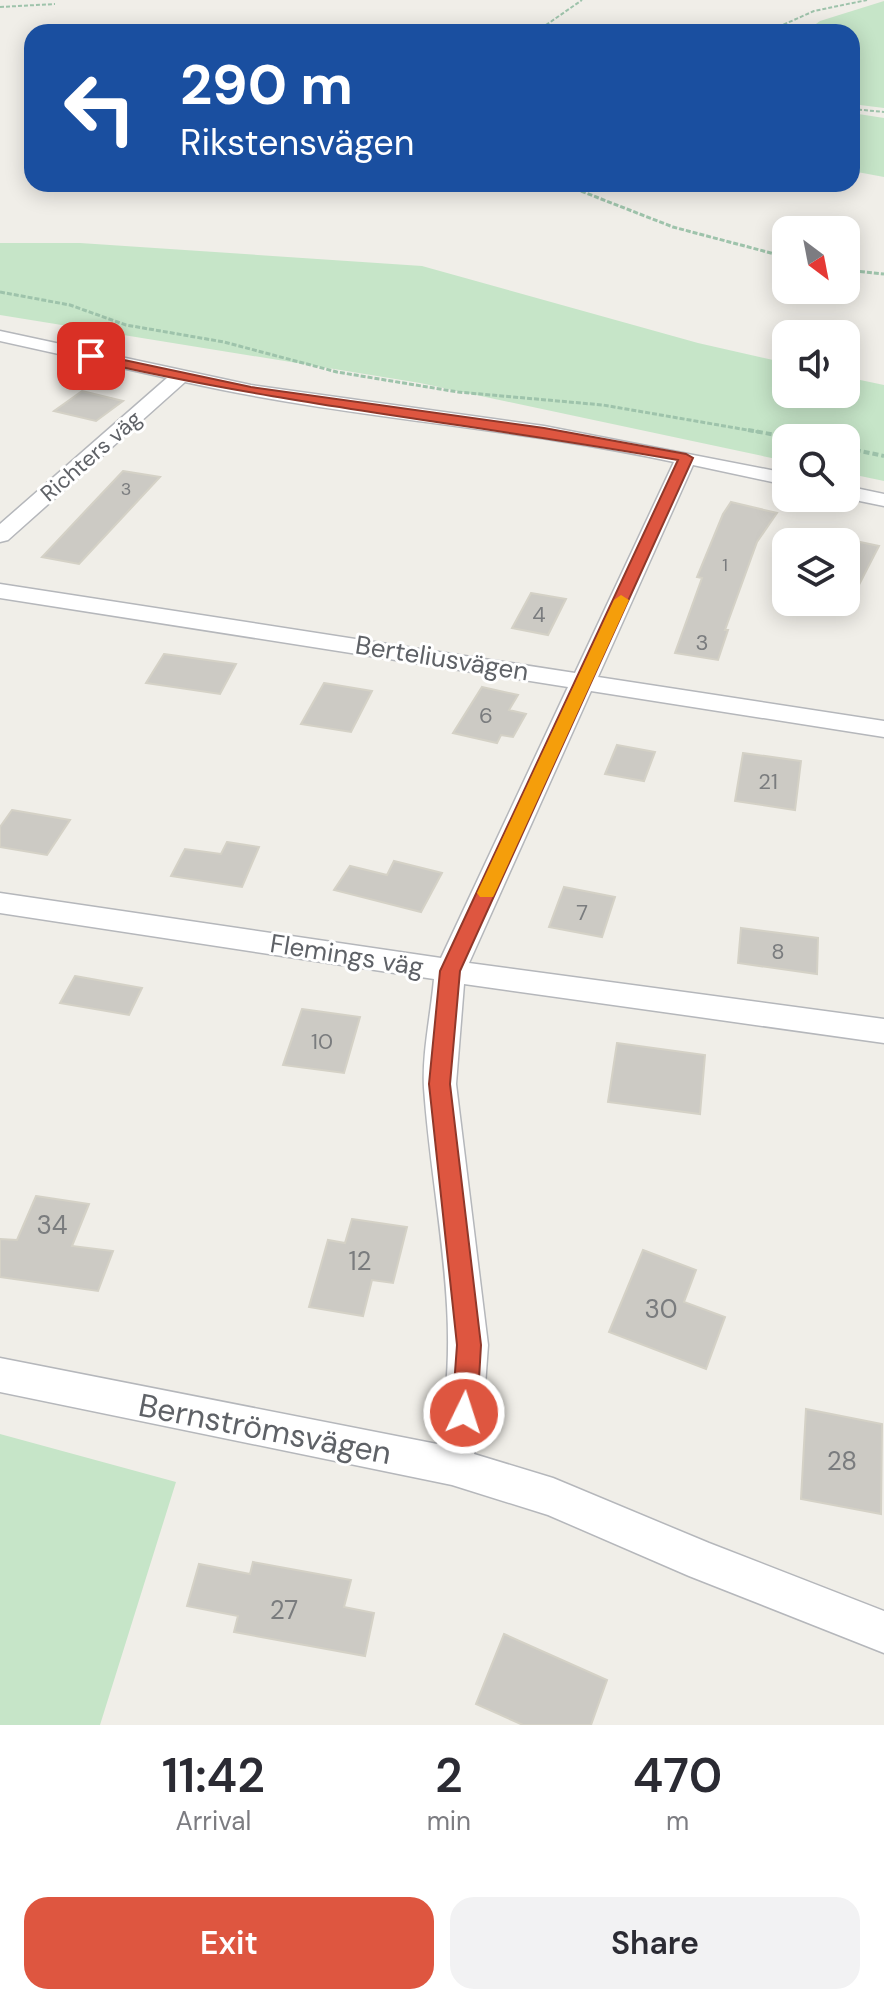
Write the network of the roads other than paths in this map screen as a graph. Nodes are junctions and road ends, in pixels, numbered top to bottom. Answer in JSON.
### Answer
{"nodes":[{"id":1,"x":0,"y":336,"type":"edge"},
{"id":2,"x":181,"y":376,"type":"junction"},
{"id":3,"x":686,"y":458,"type":"junction"},
{"id":4,"x":772,"y":476,"type":"edge"},
{"id":5,"x":860,"y":495,"type":"edge"},
{"id":6,"x":884,"y":500,"type":"edge"},
{"id":7,"x":0,"y":535,"type":"edge"},
{"id":8,"x":0,"y":591,"type":"edge"},
{"id":9,"x":584,"y":680,"type":"junction"},
{"id":10,"x":884,"y":729,"type":"edge"},
{"id":11,"x":0,"y":903,"type":"edge"},
{"id":12,"x":450,"y":971,"type":"junction"},
{"id":13,"x":884,"y":1031,"type":"edge"},
{"id":14,"x":0,"y":1375,"type":"edge"},
{"id":15,"x":452,"y":1466,"type":"junction"},
{"id":16,"x":884,"y":1632,"type":"edge"}],
"edges":[{"from":1,"to":2,"type":"street"},
{"from":2,"to":3,"type":"street"},
{"from":2,"to":7,"type":"street","name":"Richters väg"},
{"from":3,"to":4,"type":"street"},
{"from":3,"to":9,"type":"street"},
{"from":5,"to":6,"type":"street"},
{"from":8,"to":9,"type":"street","name":"Berteliusvägen"},
{"from":9,"to":10,"type":"street","name":"Berteliusvägen"},
{"from":9,"to":12,"type":"street"},
{"from":11,"to":12,"type":"street","name":"Flemings väg"},
{"from":12,"to":13,"type":"street","name":"Flemings väg"},
{"from":12,"to":15,"type":"street"},
{"from":14,"to":15,"type":"street","name":"Bernströmsvägen"},
{"from":15,"to":16,"type":"street","name":"Bernströmsvägen"}]}
